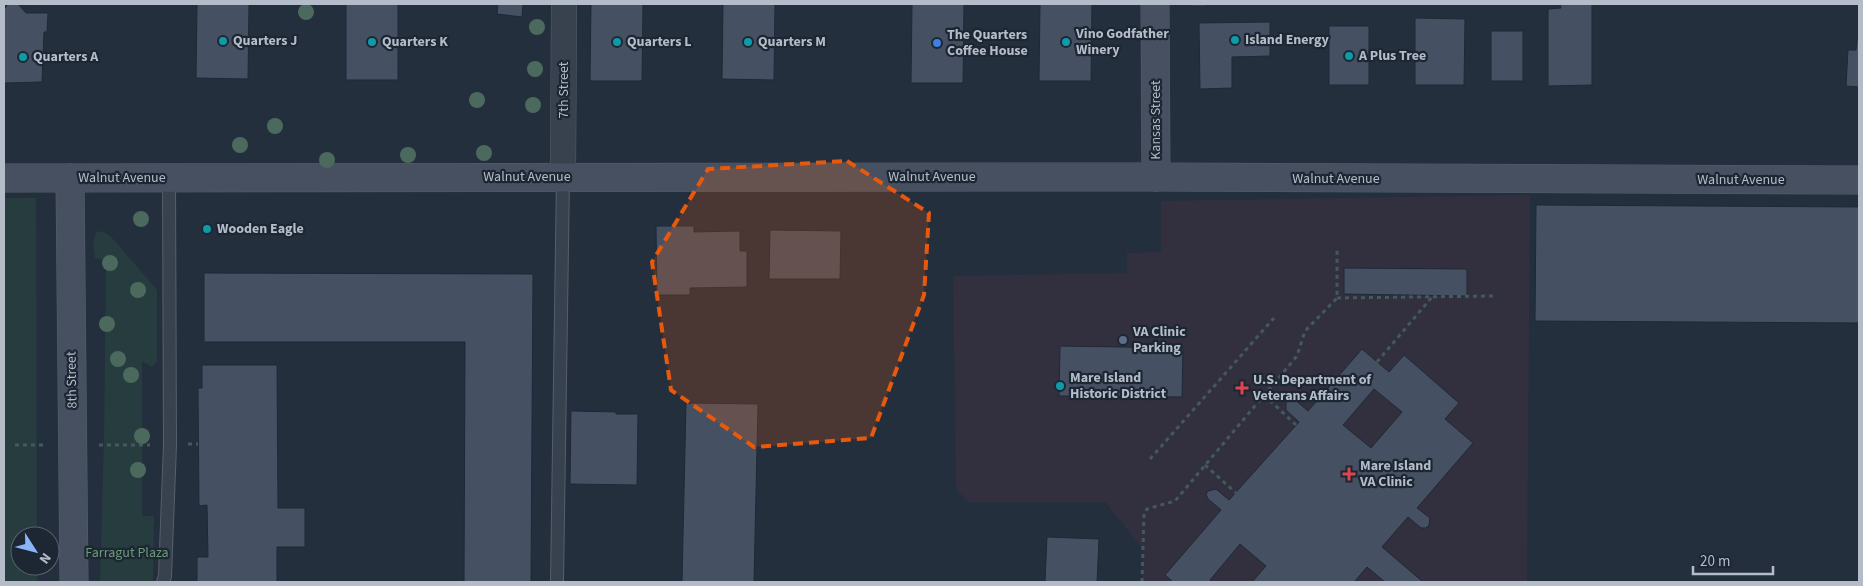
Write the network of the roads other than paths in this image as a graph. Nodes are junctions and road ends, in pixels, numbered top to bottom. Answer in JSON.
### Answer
{"nodes":[{"id":1,"x":564,"y":4,"type":"edge"},
{"id":2,"x":1155,"y":4,"type":"edge"},
{"id":3,"x":169,"y":177,"type":"junction"},
{"id":4,"x":563,"y":177,"type":"junction"},
{"id":5,"x":1156,"y":177,"type":"junction"},
{"id":6,"x":4,"y":178,"type":"edge"},
{"id":7,"x":70,"y":178,"type":"junction"},
{"id":8,"x":1859,"y":180,"type":"edge"},
{"id":9,"x":74,"y":582,"type":"edge"},
{"id":10,"x":163,"y":582,"type":"edge"},
{"id":11,"x":557,"y":582,"type":"edge"}],
"edges":[{"from":1,"to":4,"type":"street","name":"7th Street"},
{"from":2,"to":5,"type":"street","name":"Kansas Street"},
{"from":3,"to":4,"type":"street","name":"Walnut Avenue"},
{"from":3,"to":7,"type":"street","name":"Walnut Avenue"},
{"from":3,"to":10,"type":"lane"},
{"from":4,"to":5,"type":"street","name":"Walnut Avenue"},
{"from":4,"to":11,"type":"lane"},
{"from":5,"to":8,"type":"street","name":"Walnut Avenue"},
{"from":6,"to":7,"type":"street","name":"Walnut Avenue"},
{"from":7,"to":9,"type":"street","name":"8th Street"}]}
